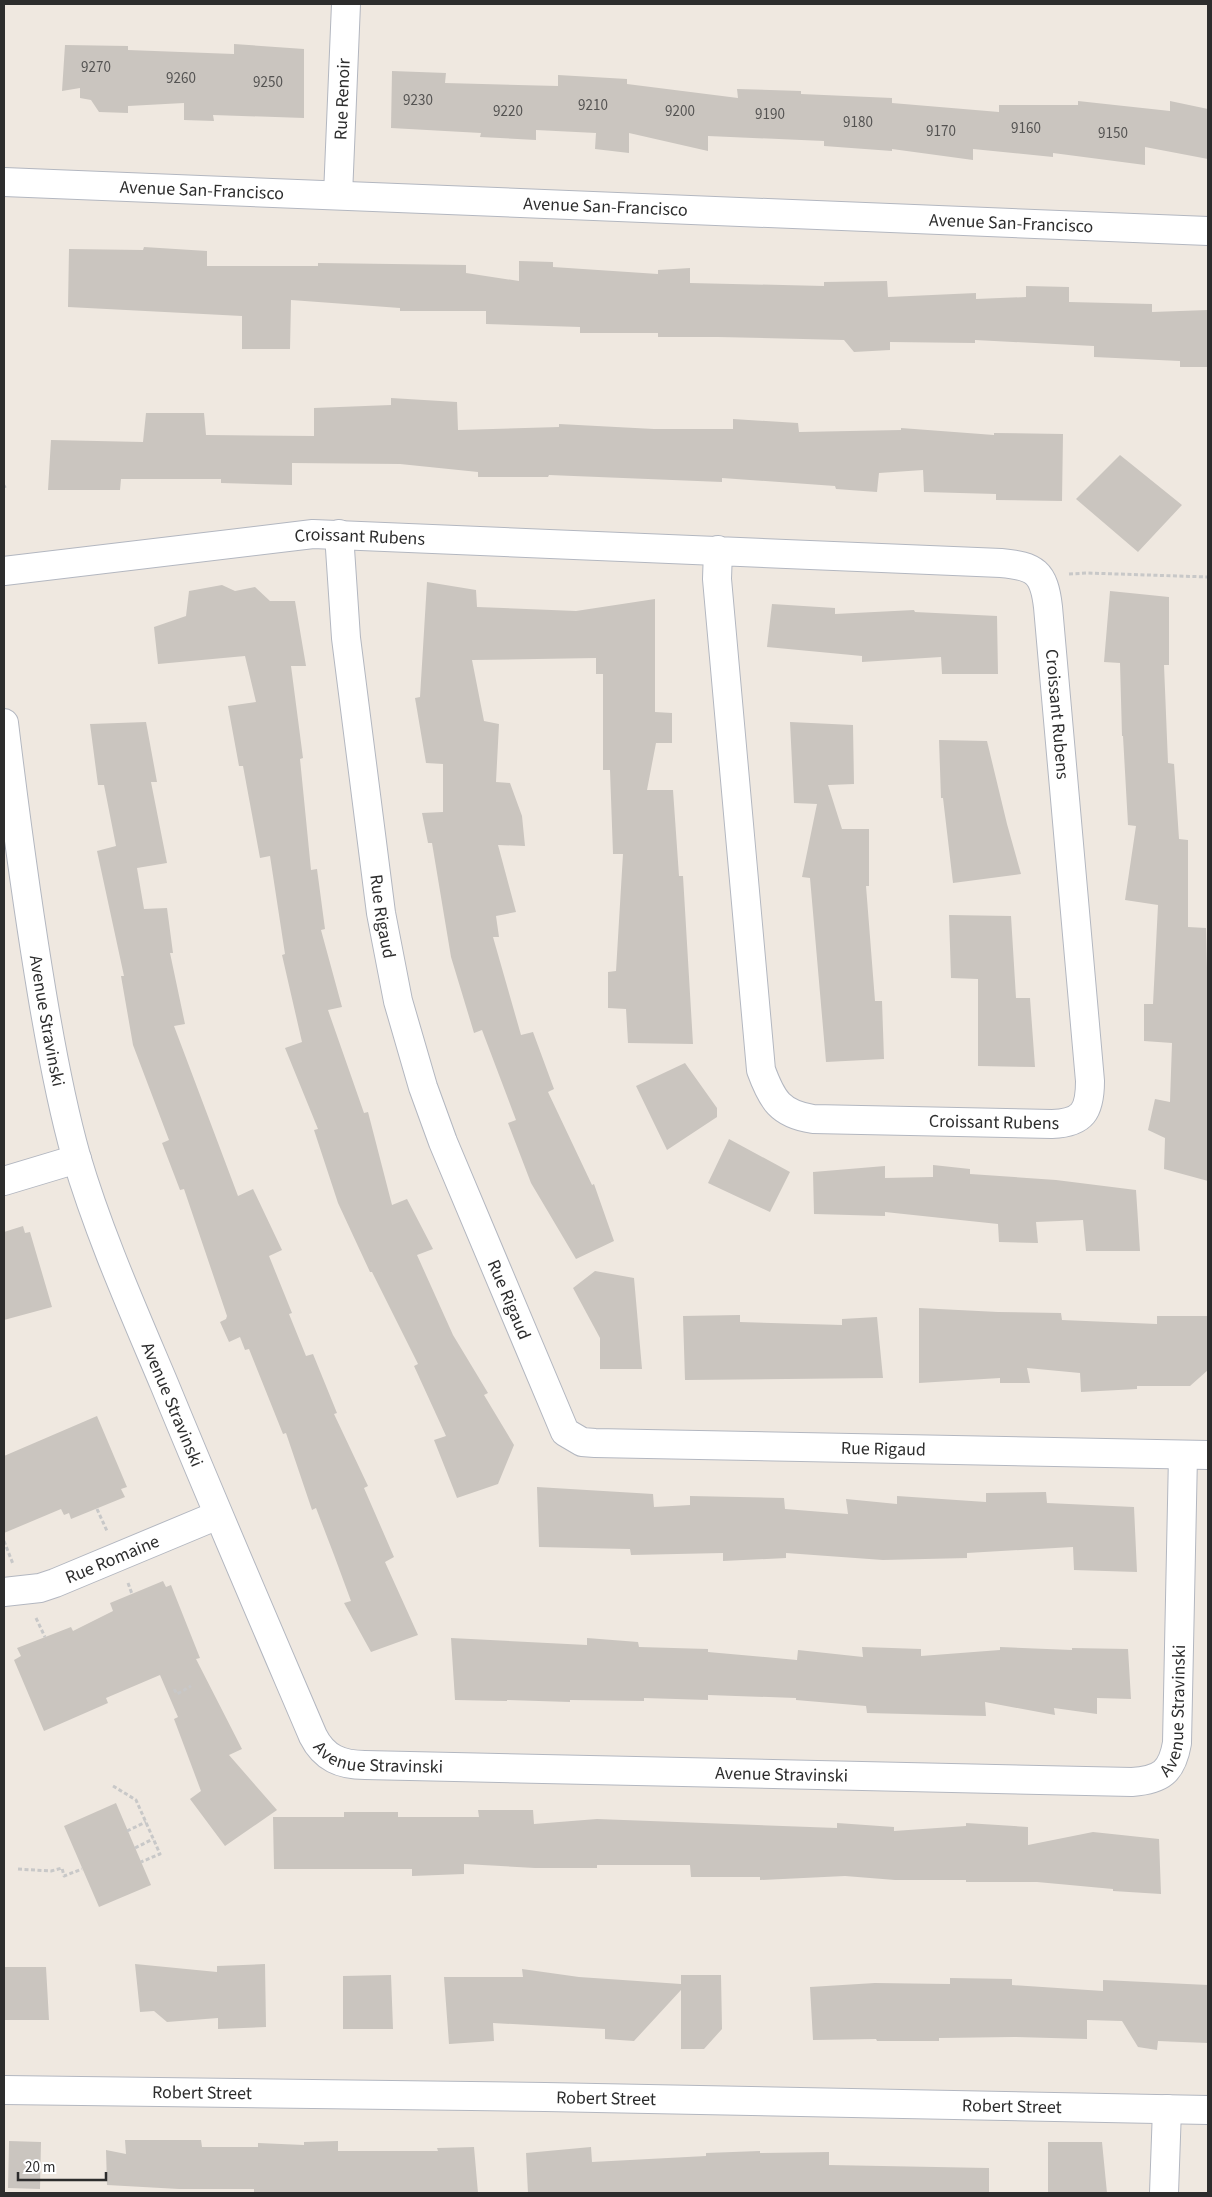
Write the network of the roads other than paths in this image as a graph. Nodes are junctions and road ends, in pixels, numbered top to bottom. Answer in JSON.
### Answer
{"nodes":[{"id":1,"x":346,"y":4,"type":"edge"},
{"id":2,"x":4,"y":182,"type":"edge"},
{"id":3,"x":338,"y":195,"type":"junction"},
{"id":4,"x":1208,"y":231,"type":"edge"},
{"id":5,"x":339,"y":534,"type":"junction"},
{"id":6,"x":718,"y":550,"type":"junction"},
{"id":7,"x":4,"y":571,"type":"edge"},
{"id":8,"x":4,"y":723,"type":"edge"},
{"id":9,"x":10,"y":831,"type":"edge"},
{"id":10,"x":77,"y":1159,"type":"junction"},
{"id":11,"x":4,"y":1181,"type":"edge"},
{"id":12,"x":1196,"y":1455,"type":"edge"},
{"id":13,"x":218,"y":1515,"type":"junction"},
{"id":14,"x":4,"y":1592,"type":"edge"},
{"id":15,"x":4,"y":2090,"type":"edge"},
{"id":16,"x":1167,"y":2109,"type":"junction"},
{"id":17,"x":1208,"y":2110,"type":"edge"},
{"id":18,"x":1164,"y":2193,"type":"edge"}],
"edges":[{"from":1,"to":3,"type":"street","name":"Rue Renoir"},
{"from":2,"to":3,"type":"street","name":"Avenue San-Francisco"},
{"from":3,"to":4,"type":"street","name":"Avenue San-Francisco"},
{"from":5,"to":6,"type":"street","name":"Croissant Rubens"},
{"from":5,"to":7,"type":"street","name":"Croissant Rubens"},
{"from":5,"to":12,"type":"street","name":"Rue Rigaud"},
{"from":6,"to":6,"type":"street","name":"Croissant Rubens"},
{"from":8,"to":9,"type":"street","name":"Avenue Stravinski"},
{"from":9,"to":10,"type":"street","name":"Avenue Stravinski"},
{"from":10,"to":11,"type":"street"},
{"from":10,"to":13,"type":"street","name":"Avenue Stravinski"},
{"from":12,"to":13,"type":"street","name":"Avenue Stravinski"},
{"from":13,"to":14,"type":"street","name":"Rue Romaine"},
{"from":15,"to":16,"type":"street","name":"Robert Street"},
{"from":16,"to":17,"type":"street","name":"Robert Street"},
{"from":16,"to":18,"type":"street"}]}
